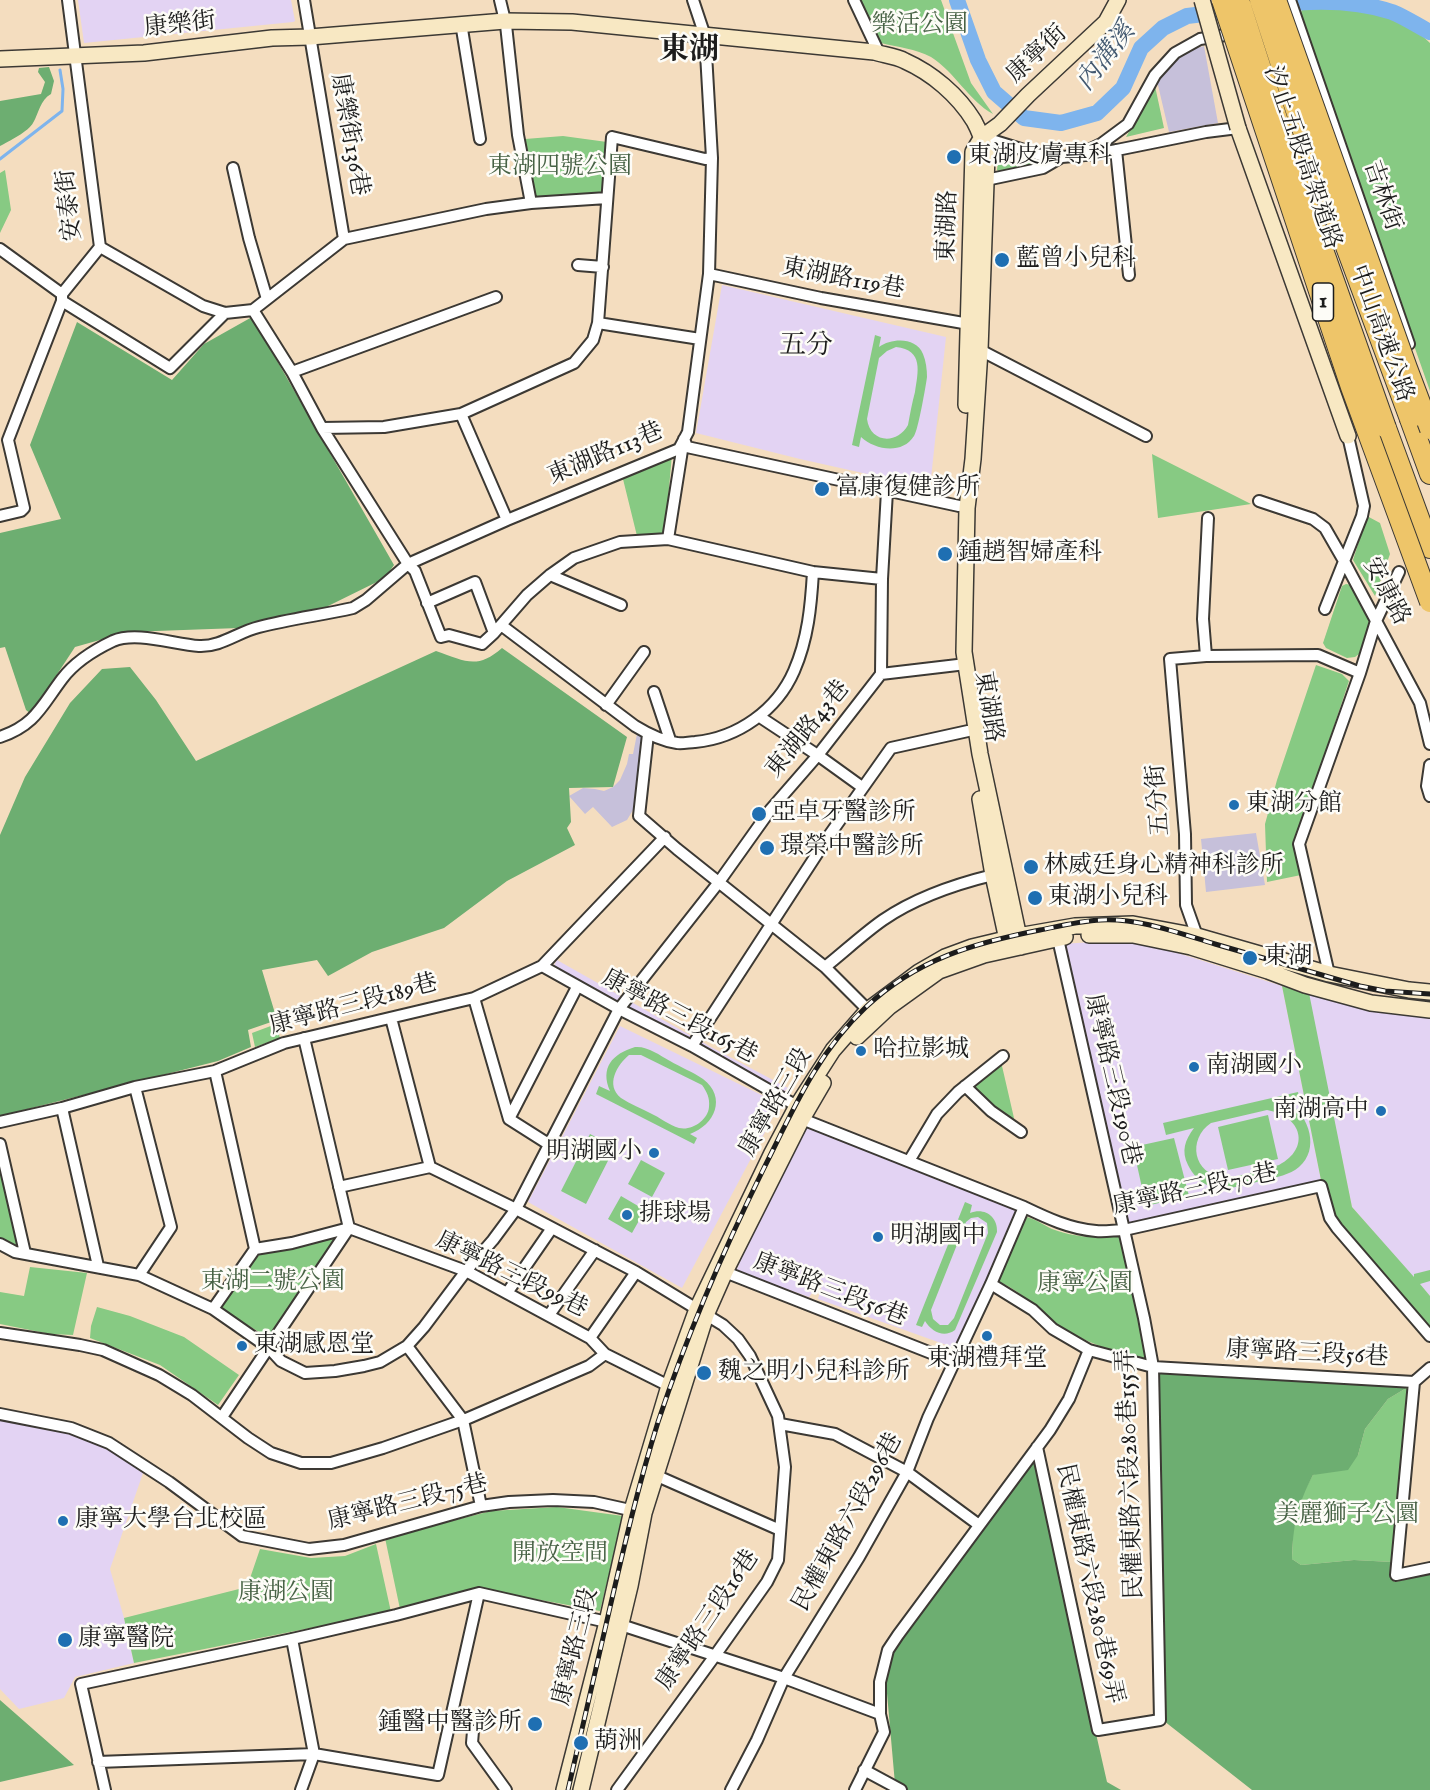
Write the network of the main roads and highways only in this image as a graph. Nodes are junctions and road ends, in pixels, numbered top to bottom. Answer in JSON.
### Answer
{"nodes":[{"id":1,"x":1222,"y":0,"type":"edge"},
{"id":2,"x":1239,"y":0,"type":"edge"},
{"id":3,"x":1260,"y":0,"type":"edge"},
{"id":4,"x":1276,"y":0,"type":"edge"},
{"id":5,"x":1430,"y":429,"type":"edge"},
{"id":6,"x":1430,"y":474,"type":"edge"},
{"id":7,"x":1430,"y":548,"type":"edge"},
{"id":8,"x":1430,"y":602,"type":"edge"}],
"edges":[{"from":1,"to":8,"type":"highway","name":"汐止五股高架道路","number":"1","bridge":true},
{"from":2,"to":7,"type":"highway","name":"中山高速公路","number":"1","bridge":true},
{"from":3,"to":6,"type":"highway","name":"中山高速公路","number":"1","bridge":true},
{"from":4,"to":5,"type":"highway","name":"汐止五股高架道路","bridge":true}]}
